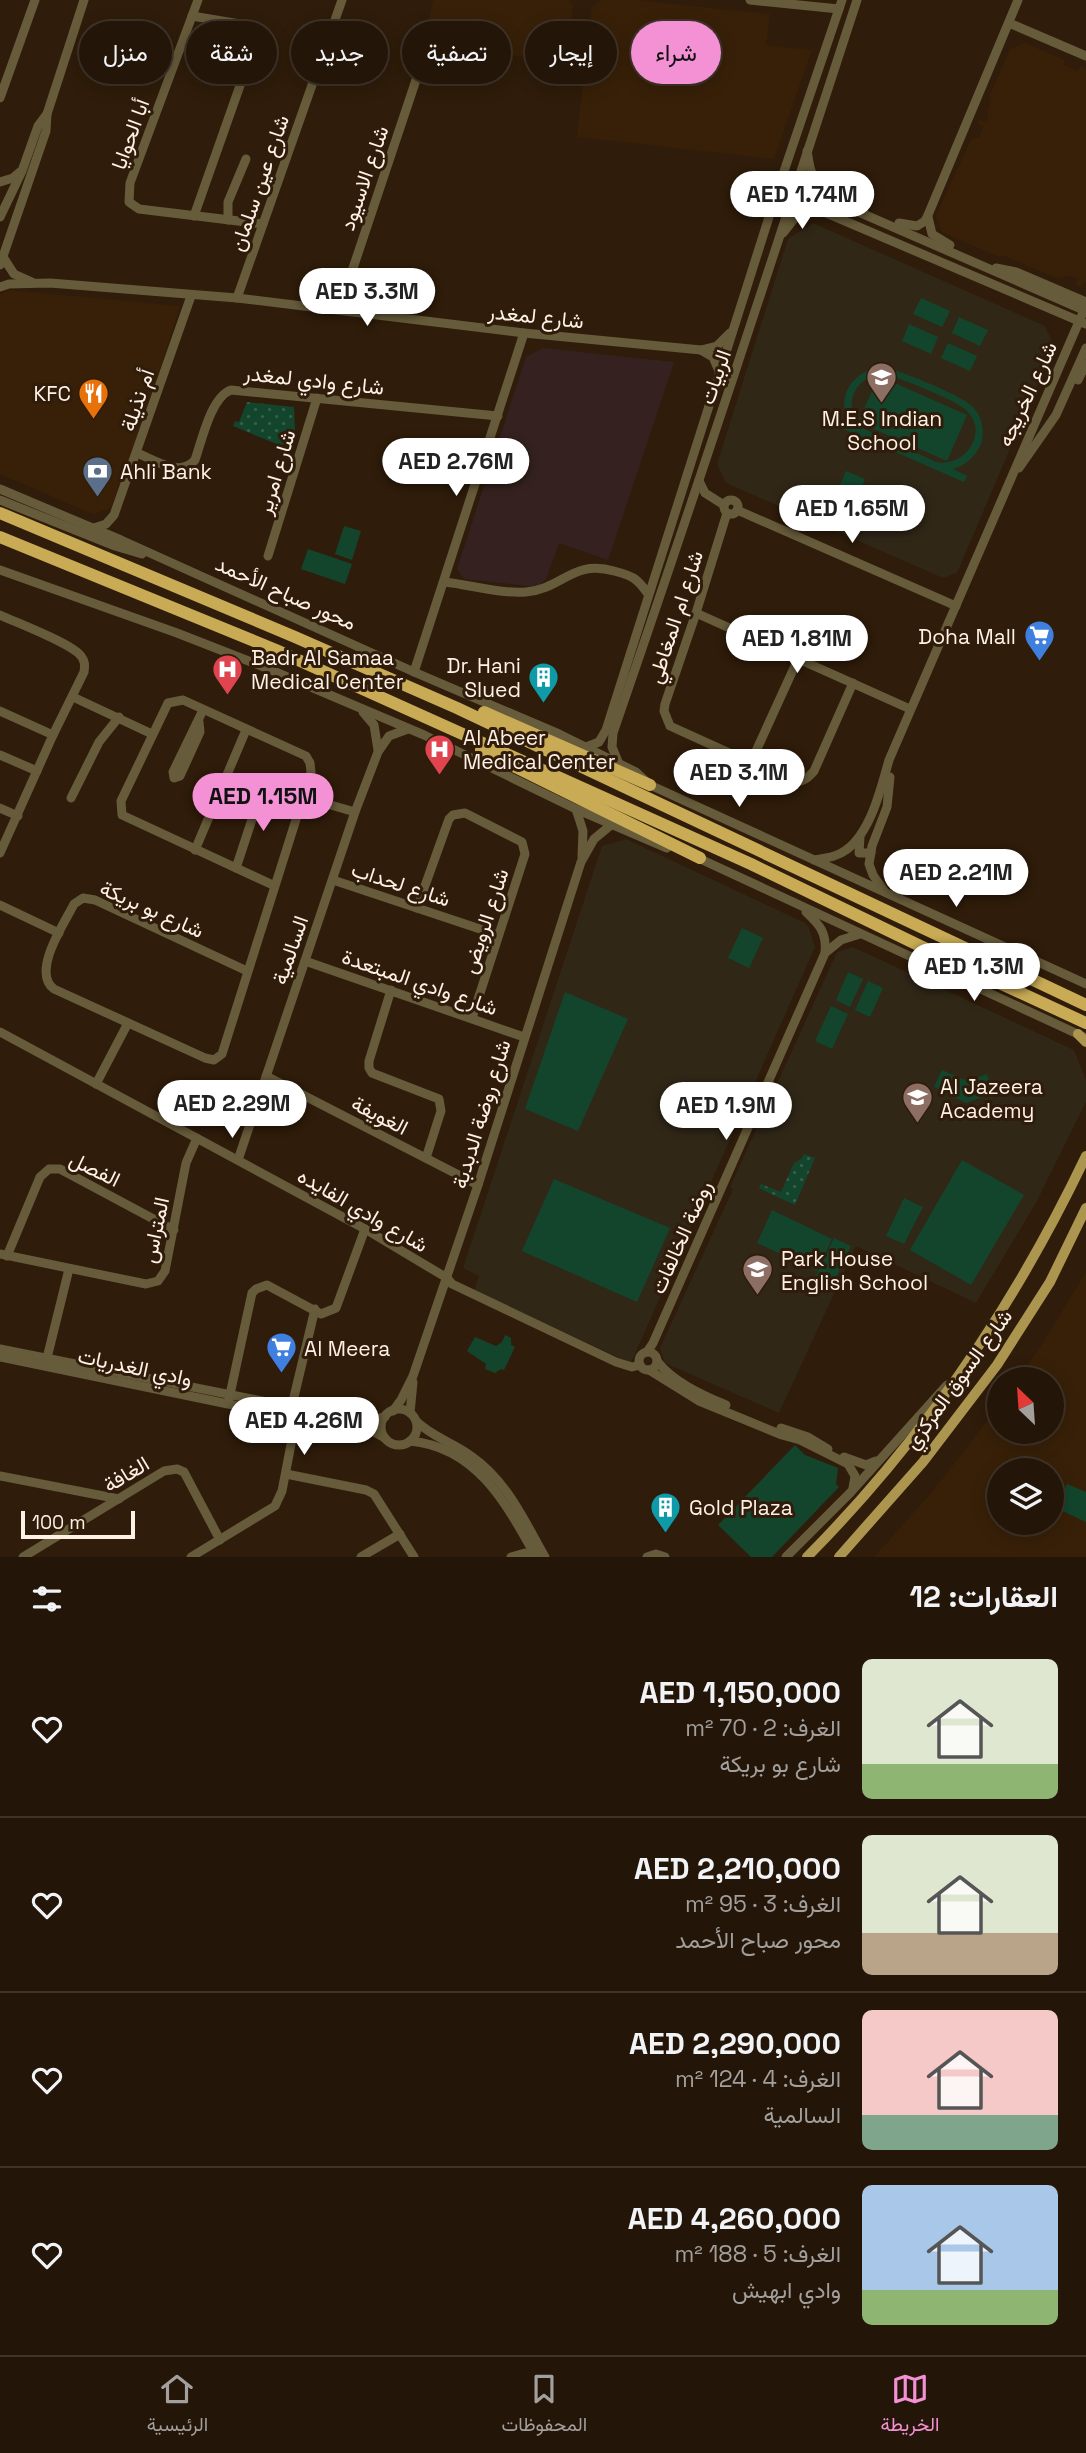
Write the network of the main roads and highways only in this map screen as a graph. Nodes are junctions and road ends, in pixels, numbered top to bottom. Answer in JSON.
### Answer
{"nodes":[{"id":1,"x":0,"y":513,"type":"edge"},
{"id":2,"x":0,"y":537,"type":"edge"},
{"id":3,"x":395,"y":681,"type":"junction"},
{"id":4,"x":433,"y":721,"type":"junction"},
{"id":5,"x":650,"y":785,"type":"road end"},
{"id":6,"x":700,"y":858,"type":"road end"},
{"id":7,"x":1086,"y":1005,"type":"edge"},
{"id":8,"x":1086,"y":1023,"type":"edge"},
{"id":9,"x":1086,"y":1156,"type":"edge"},
{"id":10,"x":1086,"y":1208,"type":"edge"},
{"id":11,"x":824,"y":1540,"type":"junction"},
{"id":12,"x":807,"y":1557,"type":"edge"},
{"id":13,"x":814,"y":1557,"type":"edge"},
{"id":14,"x":839,"y":1557,"type":"edge"}],
"edges":[{"from":1,"to":3,"type":"highway","name":"محور صباح الأحمد"},
{"from":2,"to":4,"type":"highway"},
{"from":3,"to":5,"type":"highway"},
{"from":3,"to":7,"type":"highway","name":"محور صباح الأحمد"},
{"from":4,"to":6,"type":"highway"},
{"from":4,"to":8,"type":"highway"},
{"from":9,"to":11,"type":"main road","name":"شارع السوق المركزي"},
{"from":10,"to":14,"type":"main road","name":"شارع السوق المركزي"},
{"from":11,"to":12,"type":"main road","name":"شارع السوق المركزي"},
{"from":11,"to":13,"type":"main road"}]}
